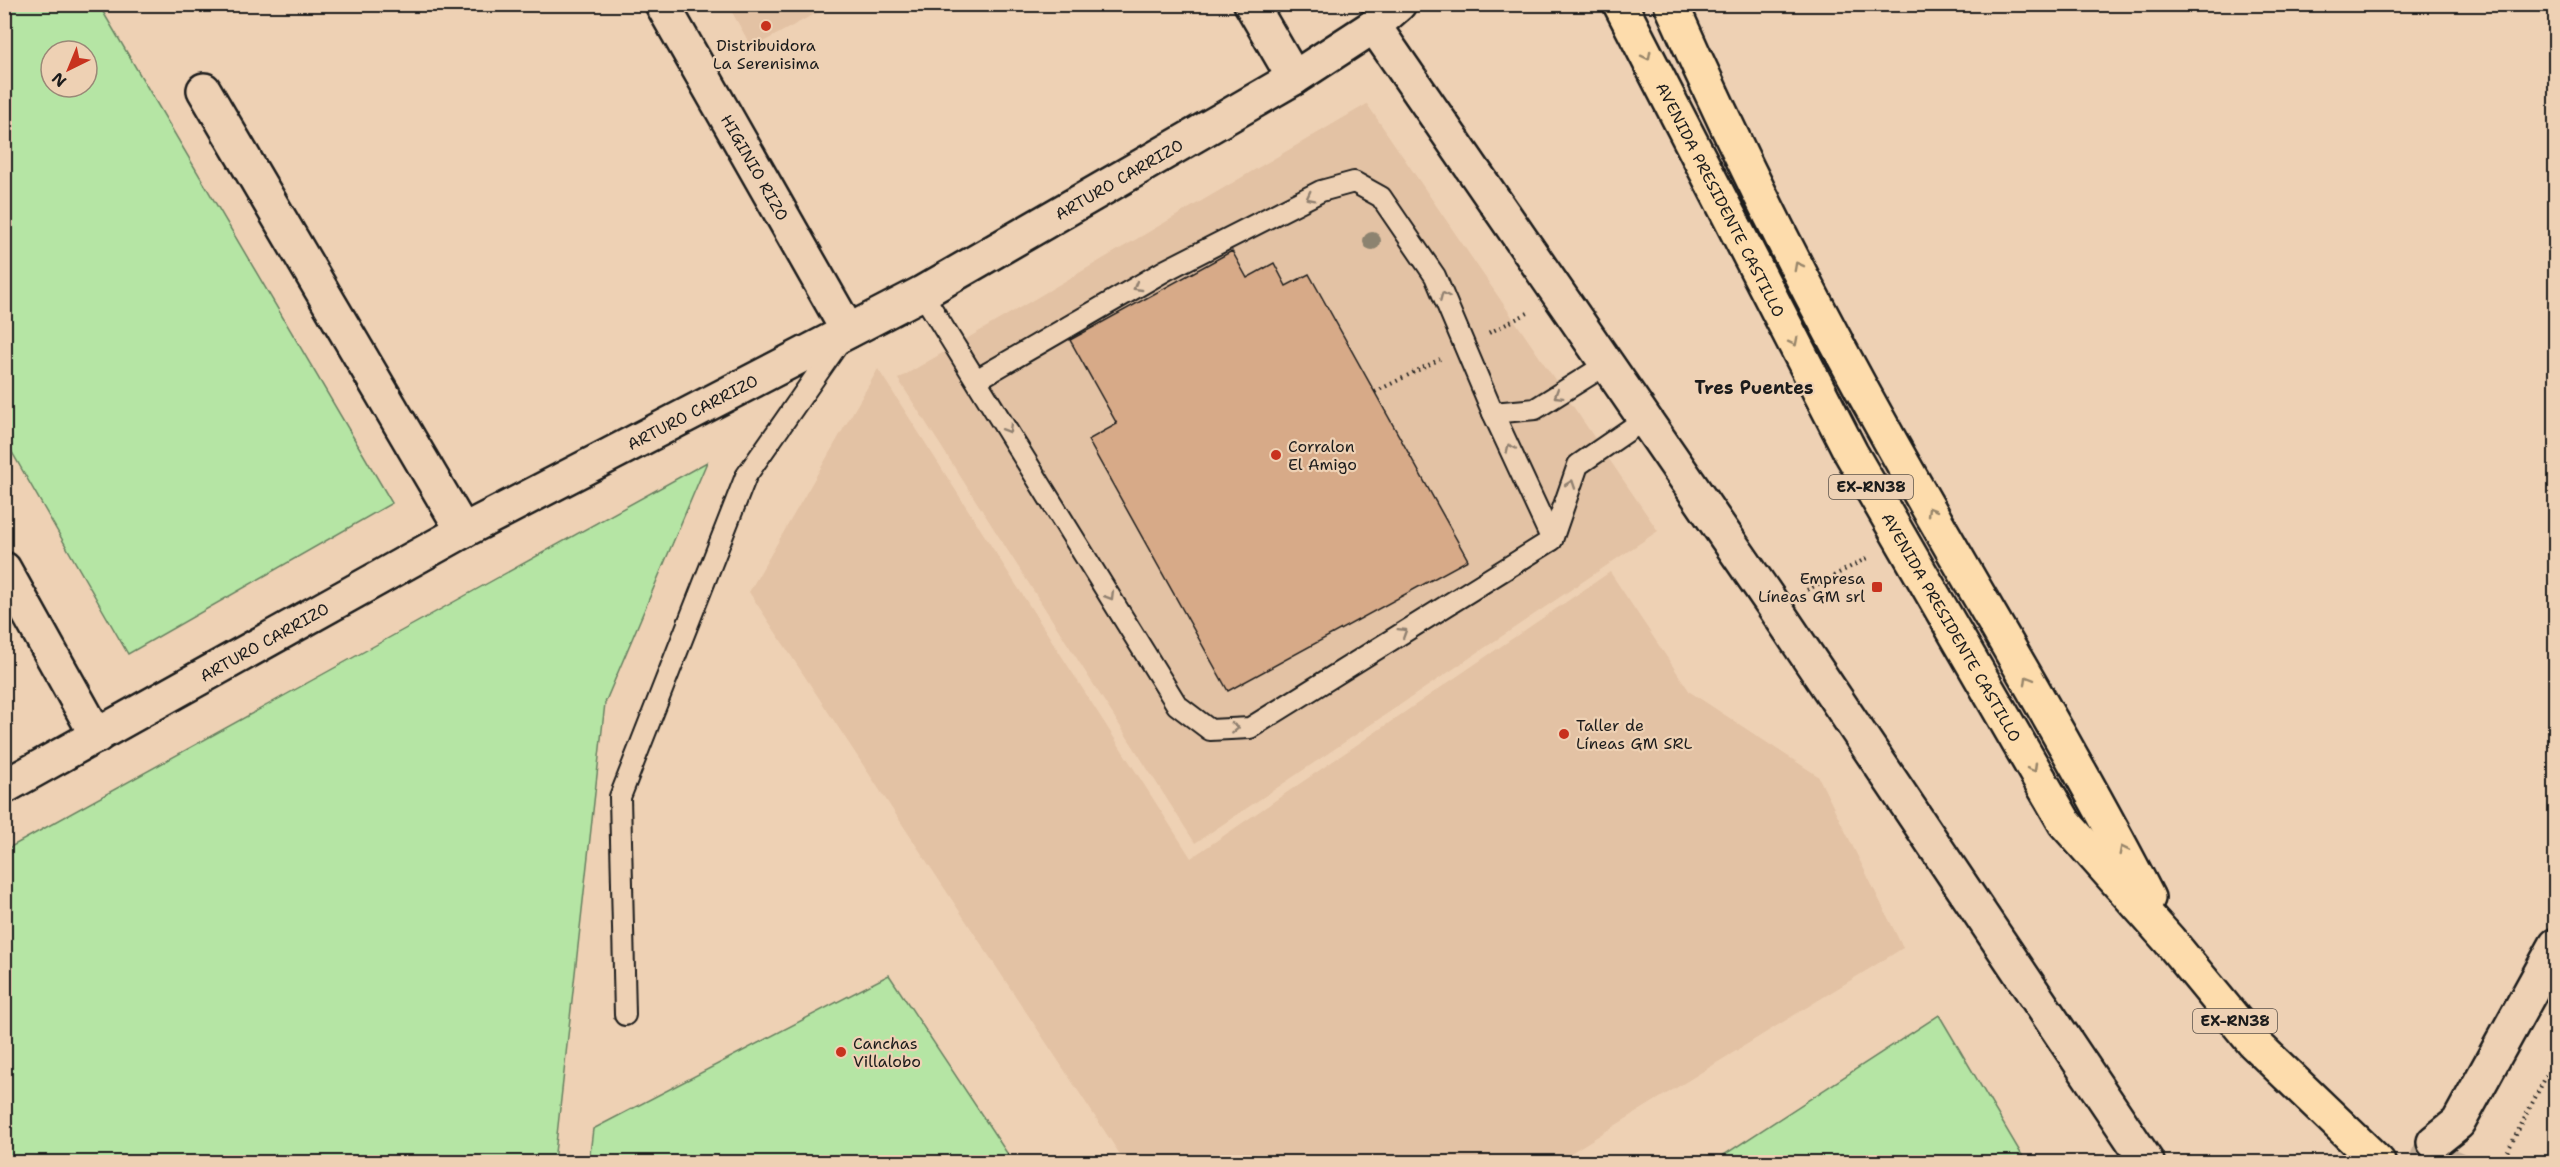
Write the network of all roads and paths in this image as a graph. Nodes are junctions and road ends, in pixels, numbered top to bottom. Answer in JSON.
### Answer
{"nodes":[{"id":1,"x":662,"y":4,"type":"edge"},
{"id":2,"x":1251,"y":4,"type":"edge"},
{"id":3,"x":1399,"y":4,"type":"edge"},
{"id":4,"x":1620,"y":4,"type":"edge"},
{"id":5,"x":1671,"y":4,"type":"edge"},
{"id":6,"x":1377,"y":15,"type":"edge"},
{"id":7,"x":1294,"y":78,"type":"junction"},
{"id":8,"x":204,"y":90,"type":"dead end"},
{"id":9,"x":922,"y":293,"type":"junction"},
{"id":10,"x":848,"y":331,"type":"junction"},
{"id":11,"x":1607,"y":364,"type":"junction"},
{"id":12,"x":978,"y":379,"type":"junction"},
{"id":13,"x":1493,"y":413,"type":"junction"},
{"id":14,"x":1645,"y":419,"type":"junction"},
{"id":15,"x":463,"y":531,"type":"junction"},
{"id":16,"x":1901,"y":539,"type":"junction"},
{"id":17,"x":1552,"y":540,"type":"junction"},
{"id":18,"x":4,"y":569,"type":"edge"},
{"id":19,"x":1775,"y":608,"type":"junction"},
{"id":20,"x":97,"y":736,"type":"junction"},
{"id":21,"x":4,"y":787,"type":"edge"},
{"id":22,"x":2169,"y":940,"type":"junction"},
{"id":23,"x":2556,"y":945,"type":"edge"},
{"id":24,"x":625,"y":1015,"type":"dead end"},
{"id":25,"x":2556,"y":1057,"type":"edge"},
{"id":26,"x":2451,"y":1139,"type":"tunnel mouth"},
{"id":27,"x":2146,"y":1162,"type":"edge"},
{"id":28,"x":2378,"y":1162,"type":"edge"},
{"id":29,"x":2502,"y":1162,"type":"edge"}],
"edges":[{"from":1,"to":10,"type":"street","name":"HIGINIO RIZO"},
{"from":2,"to":7,"type":"street"},
{"from":3,"to":6,"type":"street","name":"ARTURO CARRIZO"},
{"from":4,"to":16,"type":"main road","name":"AVENIDA PRESIDENTE CASTILLO","number":"EX-RN38","one_way":true},
{"from":22,"to":5,"type":"main road","name":"AVENIDA PRESIDENTE CASTILLO","number":"EX-RN38","one_way":true},
{"from":6,"to":7,"type":"street","name":"ARTURO CARRIZO"},
{"from":6,"to":11,"type":"street"},
{"from":7,"to":9,"type":"street","name":"ARTURO CARRIZO"},
{"from":8,"to":15,"type":"street"},
{"from":9,"to":10,"type":"street","name":"ARTURO CARRIZO"},
{"from":9,"to":12,"type":"lane"},
{"from":10,"to":15,"type":"street","name":"ARTURO CARRIZO"},
{"from":10,"to":24,"type":"lane"},
{"from":11,"to":13,"type":"lane","one_way":true},
{"from":11,"to":14,"type":"street"},
{"from":13,"to":12,"type":"lane","one_way":true},
{"from":12,"to":17,"type":"lane","one_way":true},
{"from":17,"to":13,"type":"lane","one_way":true},
{"from":17,"to":14,"type":"lane","one_way":true},
{"from":14,"to":19,"type":"street"},
{"from":15,"to":20,"type":"street","name":"ARTURO CARRIZO"},
{"from":16,"to":19,"type":"path"},
{"from":16,"to":22,"type":"main road","name":"AVENIDA PRESIDENTE CASTILLO","number":"EX-RN38","one_way":true},
{"from":18,"to":20,"type":"street"},
{"from":19,"to":27,"type":"street"},
{"from":20,"to":21,"type":"street","name":"ARTURO CARRIZO"},
{"from":22,"to":28,"type":"main road","name":"AVENIDA PRESIDENTE CASTILLO","number":"EX-RN38"},
{"from":23,"to":26,"type":"street"},
{"from":25,"to":29,"type":"path"}]}
